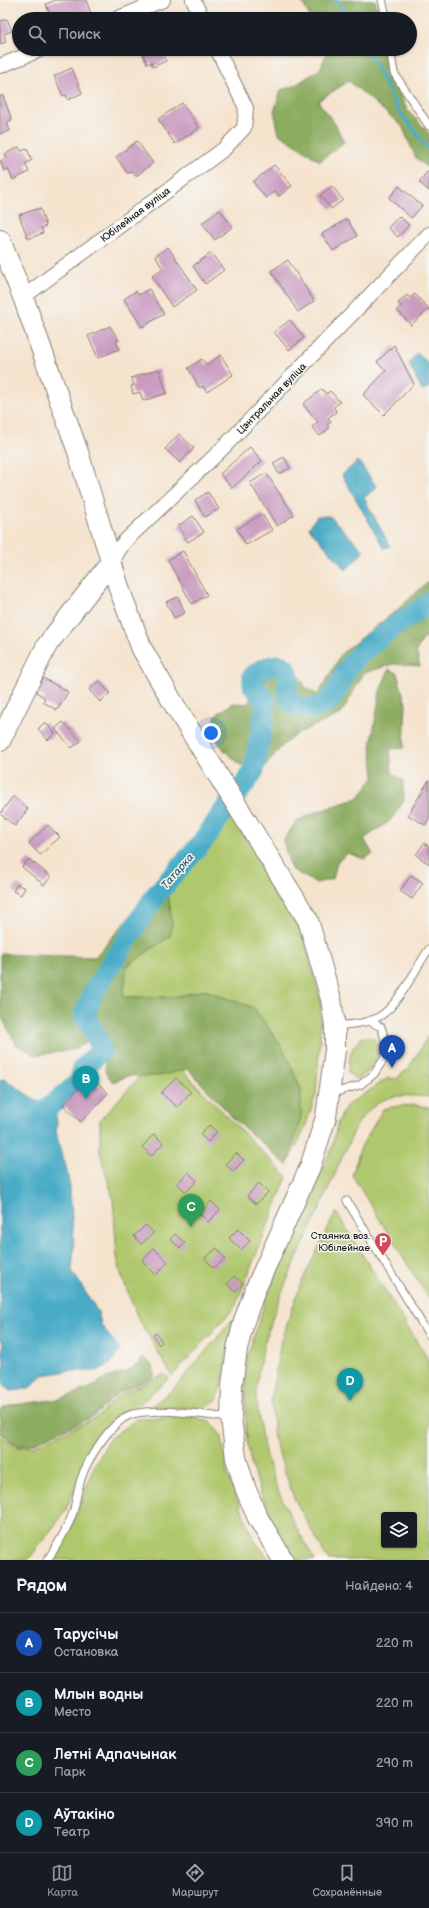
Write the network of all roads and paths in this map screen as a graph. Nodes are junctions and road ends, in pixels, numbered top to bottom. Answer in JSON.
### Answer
{"nodes":[{"id":1,"x":163,"y":0,"type":"edge"},
{"id":2,"x":193,"y":0,"type":"edge"},
{"id":3,"x":382,"y":0,"type":"edge"},
{"id":4,"x":133,"y":12,"type":"edge"},
{"id":5,"x":199,"y":12,"type":"edge"},
{"id":6,"x":385,"y":12,"type":"edge"},
{"id":7,"x":25,"y":56,"type":"edge"},
{"id":8,"x":220,"y":56,"type":"edge"},
{"id":9,"x":391,"y":56,"type":"edge"},
{"id":10,"x":0,"y":66,"type":"edge"},
{"id":11,"x":429,"y":126,"type":"edge"},
{"id":12,"x":429,"y":234,"type":"edge"},
{"id":13,"x":0,"y":240,"type":"edge"},
{"id":14,"x":23,"y":297,"type":"junction"},
{"id":15,"x":112,"y":561,"type":"junction"},
{"id":16,"x":0,"y":741,"type":"edge"},
{"id":17,"x":429,"y":949,"type":"edge"},
{"id":18,"x":369,"y":1021,"type":"junction"},
{"id":19,"x":334,"y":1026,"type":"junction"},
{"id":20,"x":330,"y":1094,"type":"junction"},
{"id":21,"x":347,"y":1201,"type":"dead end"},
{"id":22,"x":429,"y":1335,"type":"edge"},
{"id":23,"x":231,"y":1418,"type":"junction"},
{"id":24,"x":47,"y":1560,"type":"edge"},
{"id":25,"x":283,"y":1560,"type":"edge"}],
"edges":[{"from":1,"to":4,"type":"street"},
{"from":2,"to":5,"type":"street"},
{"from":3,"to":6,"type":"lane"},
{"from":7,"to":10,"type":"street"},
{"from":8,"to":14,"type":"street","name":"Юбілейная вуліца"},
{"from":9,"to":11,"type":"lane"},
{"from":12,"to":15,"type":"street","name":"Цэнтральная вуліца"},
{"from":13,"to":14,"type":"street"},
{"from":14,"to":15,"type":"street"},
{"from":15,"to":16,"type":"street"},
{"from":15,"to":19,"type":"street"},
{"from":17,"to":18,"type":"lane"},
{"from":18,"to":19,"type":"lane"},
{"from":18,"to":20,"type":"lane"},
{"from":19,"to":20,"type":"street"},
{"from":20,"to":23,"type":"street"},
{"from":21,"to":22,"type":"lane"},
{"from":23,"to":24,"type":"lane"},
{"from":23,"to":25,"type":"street"}]}
